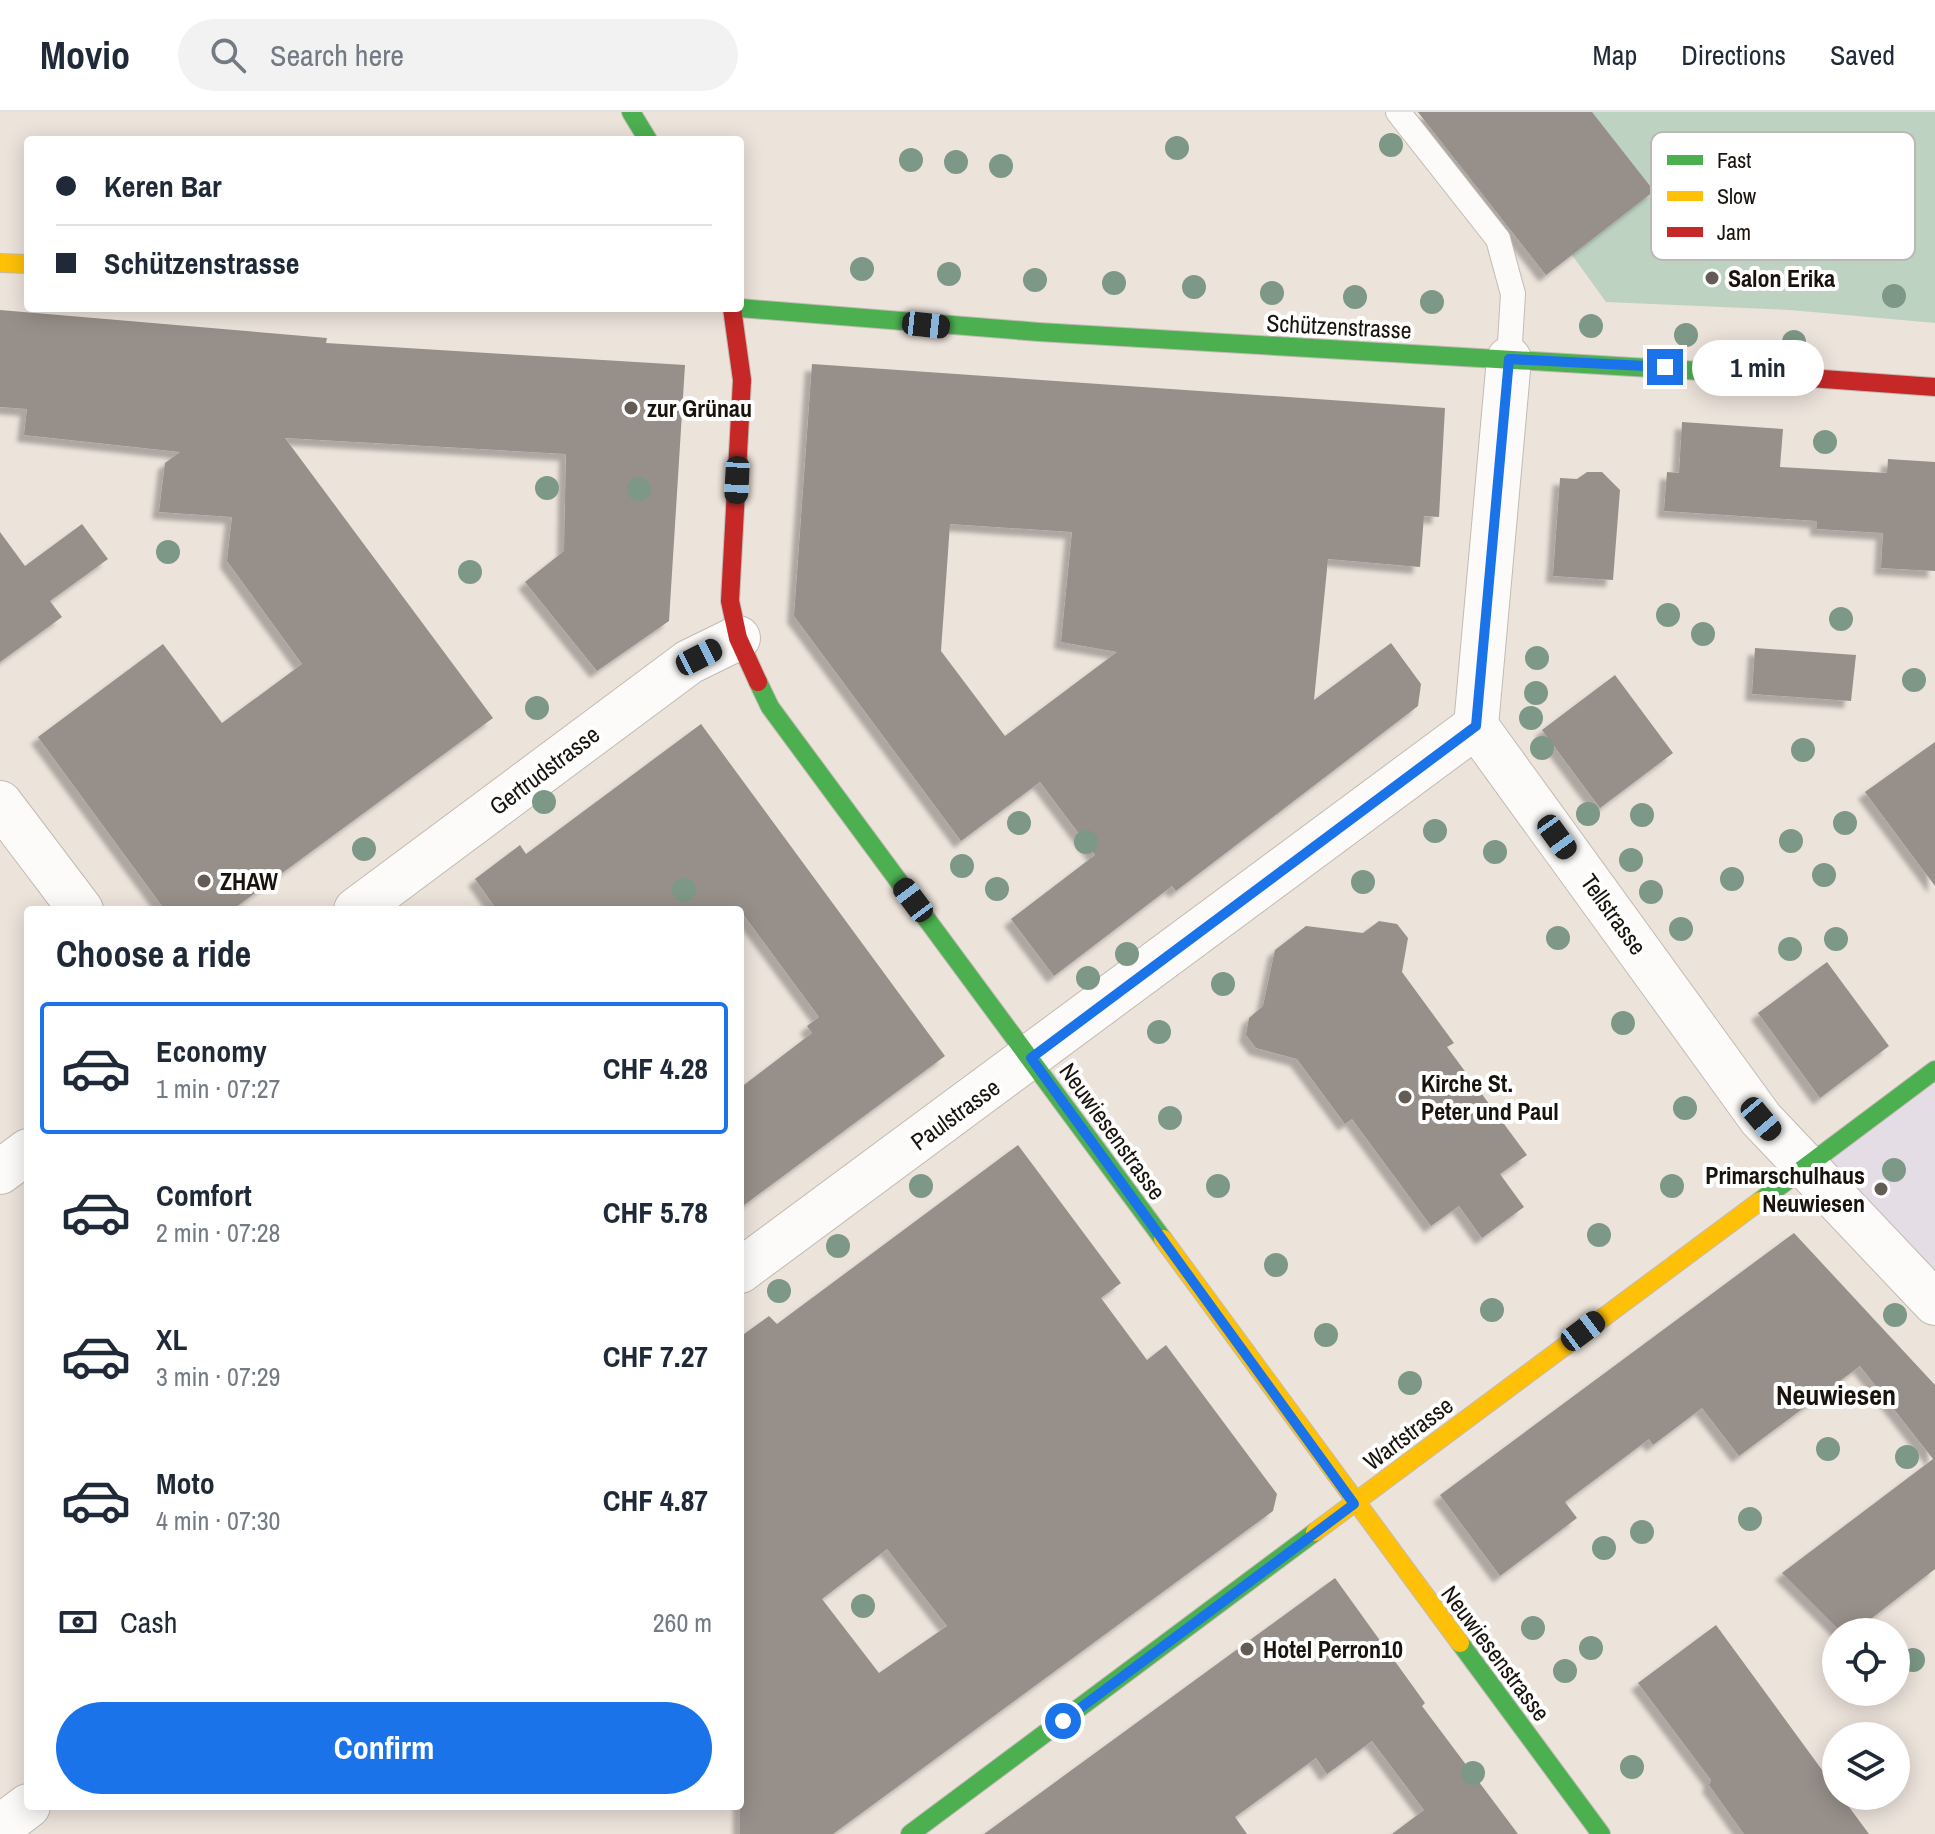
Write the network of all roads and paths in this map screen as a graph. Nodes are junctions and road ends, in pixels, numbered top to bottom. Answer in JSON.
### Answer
{"nodes":[{"id":1,"x":631,"y":112,"type":"edge"},
{"id":2,"x":1398,"y":112,"type":"edge"},
{"id":3,"x":646,"y":136,"type":"edge"},
{"id":4,"x":0,"y":263,"type":"edge"},
{"id":5,"x":24,"y":264,"type":"edge"},
{"id":6,"x":744,"y":308,"type":"edge"},
{"id":7,"x":733,"y":312,"type":"edge"},
{"id":8,"x":1509,"y":359,"type":"junction"},
{"id":9,"x":1935,"y":387,"type":"edge"},
{"id":10,"x":738,"y":638,"type":"junction"},
{"id":11,"x":1476,"y":726,"type":"junction"},
{"id":12,"x":0,"y":803,"type":"edge"},
{"id":13,"x":78,"y":906,"type":"edge"},
{"id":14,"x":361,"y":906,"type":"edge"},
{"id":15,"x":1031,"y":1058,"type":"junction"},
{"id":16,"x":1935,"y":1070,"type":"edge"},
{"id":17,"x":24,"y":1154,"type":"edge"},
{"id":18,"x":1804,"y":1166,"type":"junction"},
{"id":19,"x":0,"y":1172,"type":"edge"},
{"id":20,"x":744,"y":1268,"type":"edge"},
{"id":21,"x":1935,"y":1303,"type":"edge"},
{"id":22,"x":1354,"y":1504,"type":"junction"},
{"id":23,"x":24,"y":1809,"type":"edge"},
{"id":24,"x":0,"y":1827,"type":"edge"},
{"id":25,"x":910,"y":1834,"type":"edge"},
{"id":26,"x":1601,"y":1834,"type":"edge"}],
"edges":[{"from":1,"to":3,"type":"street"},
{"from":2,"to":8,"type":"lane"},
{"from":4,"to":5,"type":"street"},
{"from":6,"to":8,"type":"street","name":"Schützenstrasse"},
{"from":7,"to":10,"type":"street","name":"Neuwiesenstrasse"},
{"from":8,"to":9,"type":"street","name":"Schützenstrasse"},
{"from":8,"to":11,"type":"street"},
{"from":10,"to":14,"type":"street","name":"Gertrudstrasse"},
{"from":10,"to":15,"type":"street","name":"Neuwiesenstrasse"},
{"from":11,"to":15,"type":"street","name":"Paulstrasse"},
{"from":11,"to":18,"type":"street","name":"Tellstrasse"},
{"from":12,"to":13,"type":"street"},
{"from":15,"to":20,"type":"street","name":"Paulstrasse"},
{"from":15,"to":22,"type":"street","name":"Neuwiesenstrasse"},
{"from":16,"to":18,"type":"street","name":"Wartstrasse"},
{"from":17,"to":19,"type":"street"},
{"from":18,"to":21,"type":"street","name":"Tellstrasse"},
{"from":18,"to":22,"type":"street","name":"Wartstrasse"},
{"from":22,"to":25,"type":"street","name":"Wartstrasse"},
{"from":22,"to":26,"type":"street","name":"Neuwiesenstrasse"},
{"from":23,"to":24,"type":"street"}]}
